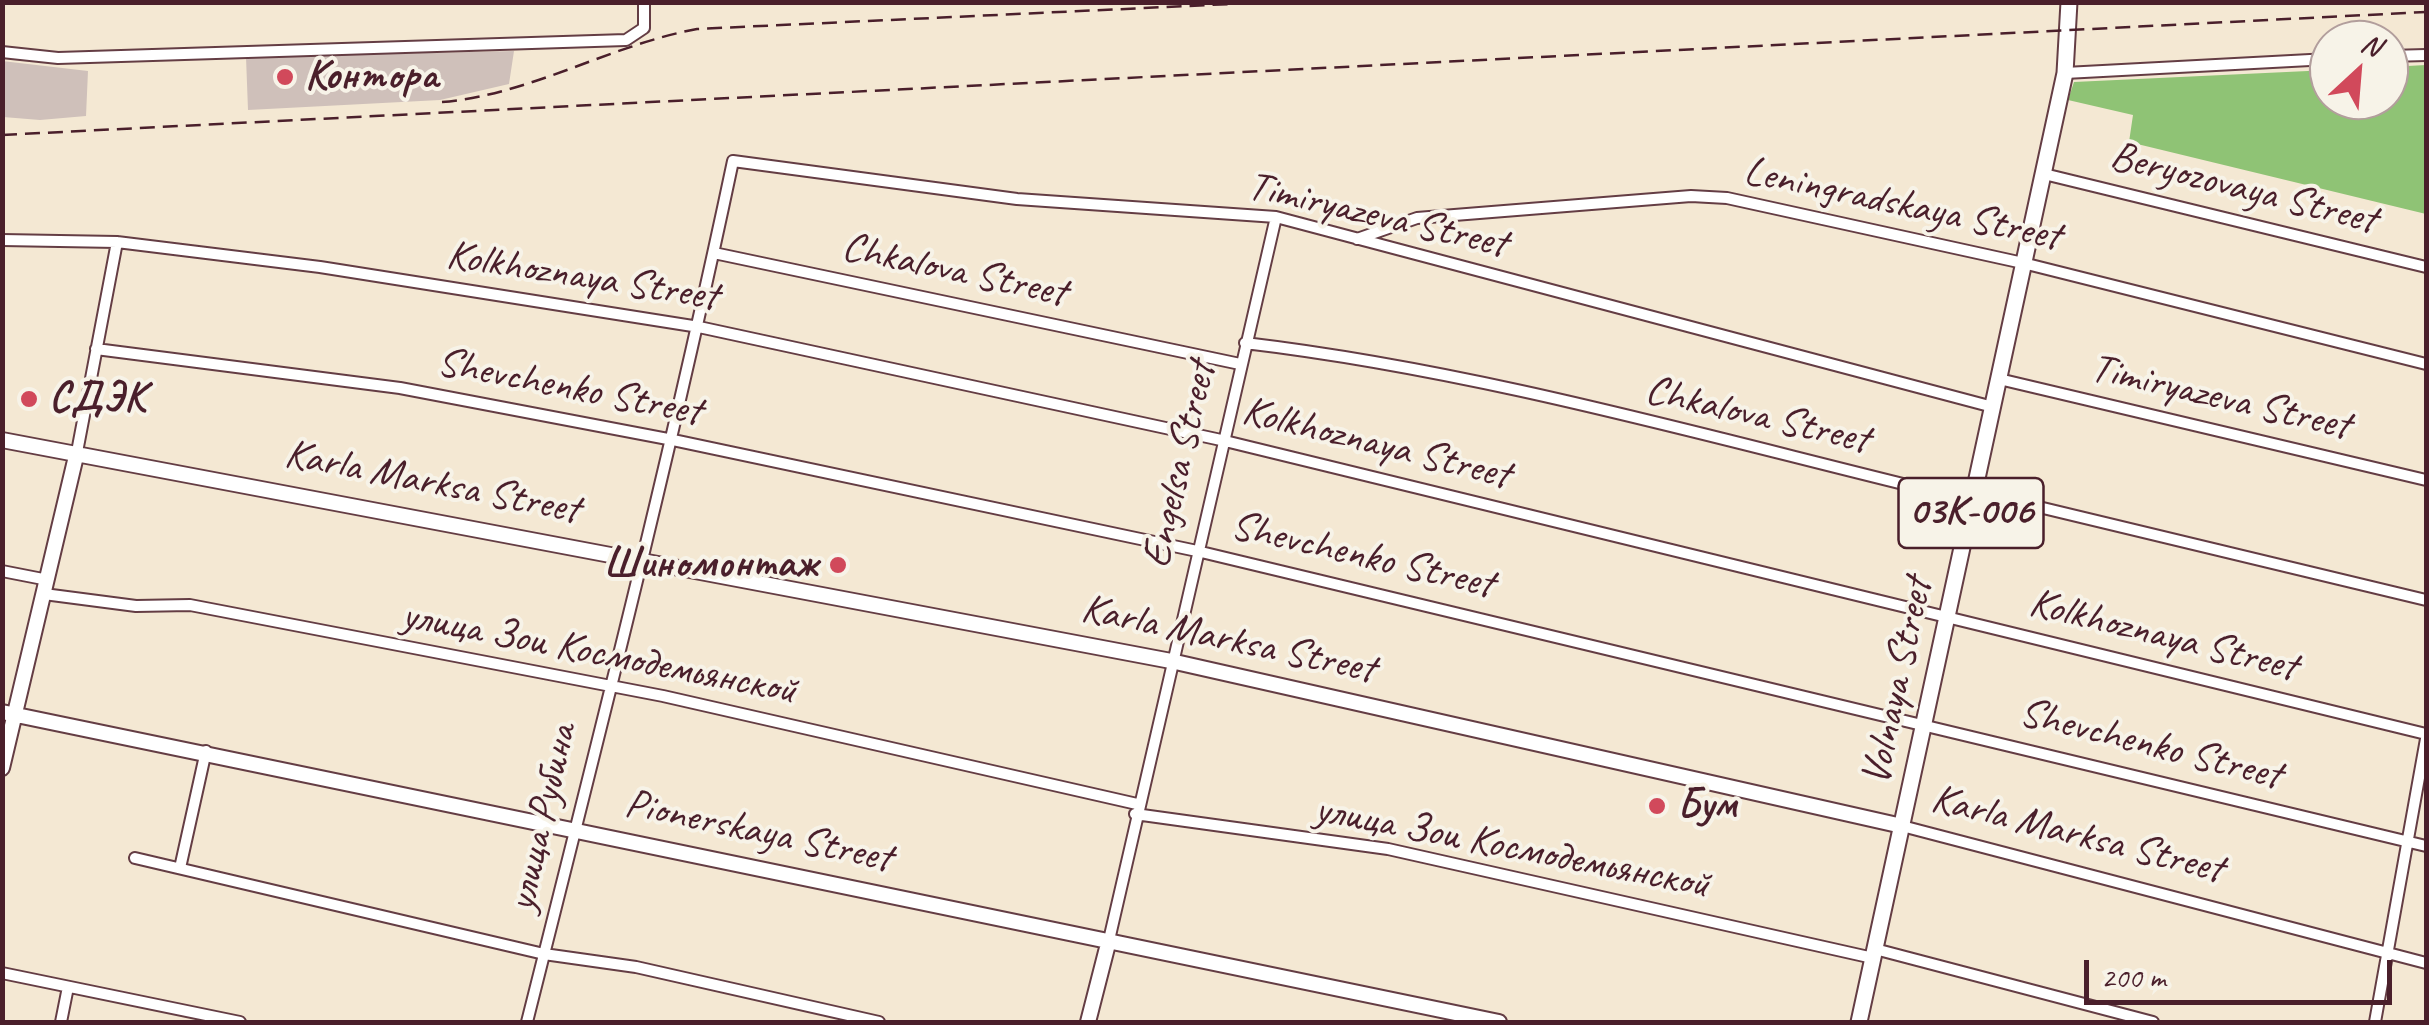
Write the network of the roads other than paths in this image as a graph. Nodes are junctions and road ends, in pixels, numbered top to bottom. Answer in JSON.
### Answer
{"nodes":[{"id":1,"x":644,"y":2,"type":"edge"},
{"id":2,"x":2068,"y":2,"type":"edge"},
{"id":3,"x":2,"y":52,"type":"edge"},
{"id":4,"x":2309,"y":61,"type":"edge"},
{"id":5,"x":2065,"y":72,"type":"junction"},
{"id":6,"x":733,"y":161,"type":"joint"},
{"id":7,"x":2044,"y":174,"type":"junction"},
{"id":8,"x":1276,"y":217,"type":"junction"},
{"id":9,"x":1357,"y":238,"type":"junction"},
{"id":10,"x":2,"y":240,"type":"edge"},
{"id":11,"x":117,"y":242,"type":"junction"},
{"id":12,"x":714,"y":253,"type":"junction"},
{"id":13,"x":2024,"y":263,"type":"junction"},
{"id":14,"x":2426,"y":267,"type":"edge"},
{"id":15,"x":698,"y":327,"type":"junction"},
{"id":16,"x":1245,"y":343,"type":"junction"},
{"id":17,"x":96,"y":348,"type":"junction"},
{"id":18,"x":1240,"y":364,"type":"junction"},
{"id":19,"x":2426,"y":364,"type":"edge"},
{"id":20,"x":2000,"y":379,"type":"junction"},
{"id":21,"x":1993,"y":408,"type":"junction"},
{"id":22,"x":2,"y":440,"type":"edge"},
{"id":23,"x":673,"y":440,"type":"junction"},
{"id":24,"x":1221,"y":440,"type":"junction"},
{"id":25,"x":77,"y":452,"type":"junction"},
{"id":26,"x":2426,"y":480,"type":"edge"},
{"id":27,"x":1973,"y":501,"type":"junction"},
{"id":28,"x":1197,"y":551,"type":"junction"},
{"id":29,"x":640,"y":558,"type":"junction"},
{"id":30,"x":2,"y":572,"type":"edge"},
{"id":31,"x":46,"y":587,"type":"junction"},
{"id":32,"x":2426,"y":600,"type":"edge"},
{"id":33,"x":1947,"y":617,"type":"junction"},
{"id":34,"x":1171,"y":662,"type":"junction"},
{"id":35,"x":607,"y":688,"type":"junction"},
{"id":36,"x":9,"y":714,"type":"edge"},
{"id":37,"x":1925,"y":723,"type":"junction"},
{"id":38,"x":2426,"y":736,"type":"edge"},
{"id":39,"x":206,"y":752,"type":"junction"},
{"id":40,"x":2,"y":768,"type":"edge"},
{"id":41,"x":1136,"y":809,"type":"junction"},
{"id":42,"x":1902,"y":826,"type":"junction"},
{"id":43,"x":574,"y":829,"type":"junction"},
{"id":44,"x":2411,"y":843,"type":"junction"},
{"id":45,"x":2426,"y":846,"type":"edge"},
{"id":46,"x":134,"y":858,"type":"dead end"},
{"id":47,"x":180,"y":868,"type":"junction"},
{"id":48,"x":1109,"y":940,"type":"junction"},
{"id":49,"x":544,"y":954,"type":"junction"},
{"id":50,"x":1874,"y":954,"type":"junction"},
{"id":51,"x":2388,"y":954,"type":"junction"},
{"id":52,"x":2426,"y":962,"type":"edge"},
{"id":53,"x":2,"y":973,"type":"edge"},
{"id":54,"x":68,"y":987,"type":"junction"},
{"id":55,"x":61,"y":1022,"type":"edge"},
{"id":56,"x":240,"y":1022,"type":"edge"},
{"id":57,"x":528,"y":1022,"type":"edge"},
{"id":58,"x":879,"y":1022,"type":"edge"},
{"id":59,"x":1088,"y":1022,"type":"edge"},
{"id":60,"x":1499,"y":1022,"type":"edge"},
{"id":61,"x":1859,"y":1022,"type":"edge"},
{"id":62,"x":2153,"y":1022,"type":"edge"},
{"id":63,"x":2375,"y":1022,"type":"edge"}],
"edges":[{"from":1,"to":3,"type":"street"},
{"from":2,"to":5,"type":"main road","name":"Volnaya Street","number":"03К-006"},
{"from":4,"to":5,"type":"street"},
{"from":5,"to":7,"type":"main road","name":"Volnaya Street","number":"03К-006"},
{"from":6,"to":8,"type":"street","name":"Timiryazeva Street"},
{"from":6,"to":12,"type":"street","name":"улица Рубина"},
{"from":7,"to":13,"type":"main road","name":"Volnaya Street","number":"03К-006"},
{"from":7,"to":14,"type":"street","name":"Beryozovaya Street"},
{"from":8,"to":9,"type":"street","name":"Timiryazeva Street"},
{"from":8,"to":16,"type":"street","name":"Engelsa Street"},
{"from":9,"to":13,"type":"street","name":"Leningradskaya Street"},
{"from":9,"to":21,"type":"street","name":"Timiryazeva Street"},
{"from":10,"to":11,"type":"street","name":"Kolkhoznaya Street"},
{"from":11,"to":15,"type":"street","name":"Kolkhoznaya Street"},
{"from":11,"to":17,"type":"street"},
{"from":12,"to":15,"type":"street","name":"улица Рубина"},
{"from":12,"to":18,"type":"street","name":"Chkalova Street"},
{"from":13,"to":19,"type":"street","name":"Leningradskaya Street"},
{"from":13,"to":20,"type":"main road","name":"Volnaya Street","number":"03К-006"},
{"from":15,"to":23,"type":"street","name":"улица Рубина"},
{"from":15,"to":24,"type":"street","name":"Kolkhoznaya Street"},
{"from":16,"to":18,"type":"street","name":"Engelsa Street"},
{"from":16,"to":27,"type":"street","name":"Chkalova Street"},
{"from":17,"to":23,"type":"street","name":"Shevchenko Street"},
{"from":17,"to":25,"type":"street"},
{"from":18,"to":24,"type":"street","name":"Engelsa Street"},
{"from":20,"to":21,"type":"main road","name":"Volnaya Street","number":"03К-006"},
{"from":20,"to":26,"type":"street","name":"Timiryazeva Street"},
{"from":21,"to":27,"type":"main road","name":"Volnaya Street","number":"03К-006"},
{"from":22,"to":25,"type":"street","name":"Karla Marksa Street"},
{"from":23,"to":28,"type":"street","name":"Shevchenko Street"},
{"from":23,"to":29,"type":"street","name":"улица Рубина"},
{"from":24,"to":28,"type":"street","name":"Engelsa Street"},
{"from":24,"to":33,"type":"street","name":"Kolkhoznaya Street"},
{"from":25,"to":29,"type":"street","name":"Karla Marksa Street"},
{"from":25,"to":31,"type":"street"},
{"from":27,"to":32,"type":"street","name":"Chkalova Street"},
{"from":27,"to":33,"type":"main road","name":"Volnaya Street","number":"03К-006"},
{"from":28,"to":34,"type":"street","name":"Engelsa Street"},
{"from":28,"to":37,"type":"street","name":"Shevchenko Street"},
{"from":29,"to":34,"type":"street","name":"Karla Marksa Street"},
{"from":29,"to":35,"type":"street","name":"улица Рубина"},
{"from":30,"to":31,"type":"street","name":"улица Зои Космодемьянской"},
{"from":31,"to":35,"type":"street","name":"улица Зои Космодемьянской"},
{"from":31,"to":36,"type":"street"},
{"from":33,"to":37,"type":"main road","name":"Volnaya Street","number":"03К-006"},
{"from":33,"to":38,"type":"street","name":"Kolkhoznaya Street"},
{"from":34,"to":41,"type":"street","name":"Engelsa Street"},
{"from":34,"to":42,"type":"street","name":"Karla Marksa Street"},
{"from":35,"to":41,"type":"street","name":"улица Зои Космодемьянской"},
{"from":35,"to":43,"type":"street","name":"улица Рубина"},
{"from":36,"to":39,"type":"street","name":"Pionerskaya Street"},
{"from":36,"to":40,"type":"street"},
{"from":37,"to":42,"type":"main road","name":"Volnaya Street","number":"03К-006"},
{"from":37,"to":44,"type":"street","name":"Shevchenko Street"},
{"from":38,"to":44,"type":"street"},
{"from":39,"to":43,"type":"street","name":"Pionerskaya Street"},
{"from":39,"to":47,"type":"street"},
{"from":41,"to":48,"type":"street","name":"Engelsa Street"},
{"from":41,"to":50,"type":"street","name":"улица Зои Космодемьянской"},
{"from":42,"to":50,"type":"main road","name":"Volnaya Street","number":"03К-006"},
{"from":42,"to":51,"type":"street","name":"Karla Marksa Street"},
{"from":43,"to":48,"type":"street","name":"Pionerskaya Street"},
{"from":43,"to":49,"type":"street","name":"улица Рубина"},
{"from":44,"to":45,"type":"street","name":"Shevchenko Street"},
{"from":44,"to":51,"type":"street"},
{"from":46,"to":47,"type":"street"},
{"from":47,"to":49,"type":"street"},
{"from":48,"to":59,"type":"street","name":"Engelsa Street"},
{"from":48,"to":60,"type":"street","name":"Pionerskaya Street"},
{"from":49,"to":57,"type":"street","name":"улица Рубина"},
{"from":49,"to":58,"type":"street"},
{"from":50,"to":61,"type":"main road","name":"Volnaya Street","number":"03К-006"},
{"from":50,"to":62,"type":"street","name":"улица Зои Космодемьянской"},
{"from":51,"to":52,"type":"street","name":"Karla Marksa Street"},
{"from":51,"to":63,"type":"street"},
{"from":53,"to":54,"type":"street"},
{"from":54,"to":55,"type":"street"},
{"from":54,"to":56,"type":"street"}]}
